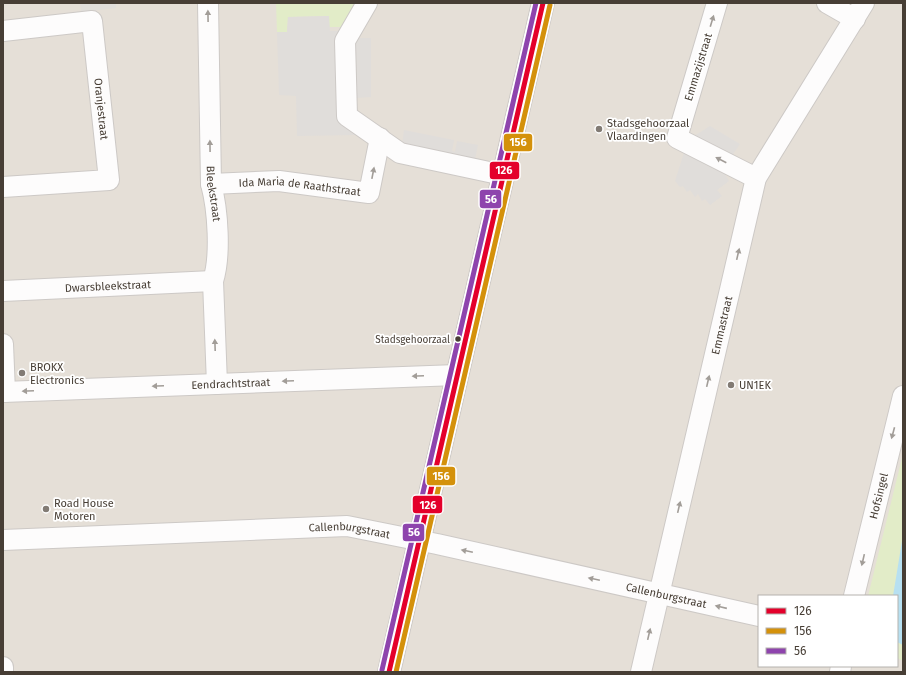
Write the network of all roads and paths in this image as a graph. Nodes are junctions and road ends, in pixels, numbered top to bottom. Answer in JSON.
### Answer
{"nodes":[{"id":1,"x":208,"y":3,"type":"edge"},
{"id":2,"x":367,"y":3,"type":"edge"},
{"id":3,"x":543,"y":3,"type":"edge"},
{"id":4,"x":718,"y":3,"type":"edge"},
{"id":5,"x":827,"y":3,"type":"edge"},
{"id":6,"x":859,"y":11,"type":"edge"},
{"id":7,"x":3,"y":31,"type":"edge"},
{"id":8,"x":380,"y":138,"type":"junction"},
{"id":9,"x":503,"y":176,"type":"junction"},
{"id":10,"x":756,"y":178,"type":"junction"},
{"id":11,"x":211,"y":184,"type":"junction"},
{"id":12,"x":3,"y":187,"type":"edge"},
{"id":13,"x":213,"y":281,"type":"junction"},
{"id":14,"x":3,"y":291,"type":"edge"},
{"id":15,"x":3,"y":344,"type":"edge"},
{"id":16,"x":457,"y":375,"type":"junction"},
{"id":17,"x":217,"y":384,"type":"junction"},
{"id":18,"x":4,"y":392,"type":"edge"},
{"id":19,"x":903,"y":396,"type":"edge"},
{"id":20,"x":3,"y":540,"type":"edge"},
{"id":21,"x":419,"y":541,"type":"junction"},
{"id":22,"x":659,"y":593,"type":"junction"},
{"id":23,"x":854,"y":595,"type":"edge"},
{"id":24,"x":758,"y":616,"type":"edge"},
{"id":25,"x":3,"y":667,"type":"edge"},
{"id":26,"x":3,"y":672,"type":"edge"},
{"id":27,"x":389,"y":672,"type":"edge"},
{"id":28,"x":641,"y":672,"type":"edge"}],
"edges":[{"from":11,"to":1,"type":"street","name":"Bleekstraat","one_way":true},
{"from":2,"to":8,"type":"street"},
{"from":3,"to":9,"type":"street"},
{"from":10,"to":4,"type":"street","name":"Emmazijstraat","one_way":true},
{"from":5,"to":6,"type":"street"},
{"from":6,"to":10,"type":"street","name":"Emmastraat"},
{"from":7,"to":12,"type":"street","name":"Oranjestraat"},
{"from":8,"to":9,"type":"street"},
{"from":11,"to":8,"type":"street","name":"Ida Maria de Raathstraat","one_way":true},
{"from":9,"to":16,"type":"street"},
{"from":22,"to":10,"type":"street","name":"Emmastraat","one_way":true},
{"from":11,"to":13,"type":"street","name":"Bleekstraat"},
{"from":13,"to":14,"type":"street","name":"Dwarsbleekstraat"},
{"from":17,"to":13,"type":"street","name":"Bleekstraat","one_way":true},
{"from":15,"to":18,"type":"street"},
{"from":16,"to":17,"type":"street","name":"Eendrachtstraat","one_way":true},
{"from":16,"to":21,"type":"street"},
{"from":17,"to":18,"type":"street","name":"Eendrachtstraat","one_way":true},
{"from":19,"to":23,"type":"street","name":"Hofsingel","one_way":true},
{"from":20,"to":21,"type":"street","name":"Callenburgstraat"},
{"from":22,"to":21,"type":"street","name":"Callenburgstraat","one_way":true},
{"from":21,"to":27,"type":"street"},
{"from":24,"to":22,"type":"street","name":"Callenburgstraat","one_way":true},
{"from":28,"to":22,"type":"street","name":"Emmastraat","one_way":true},
{"from":25,"to":26,"type":"street"}]}
